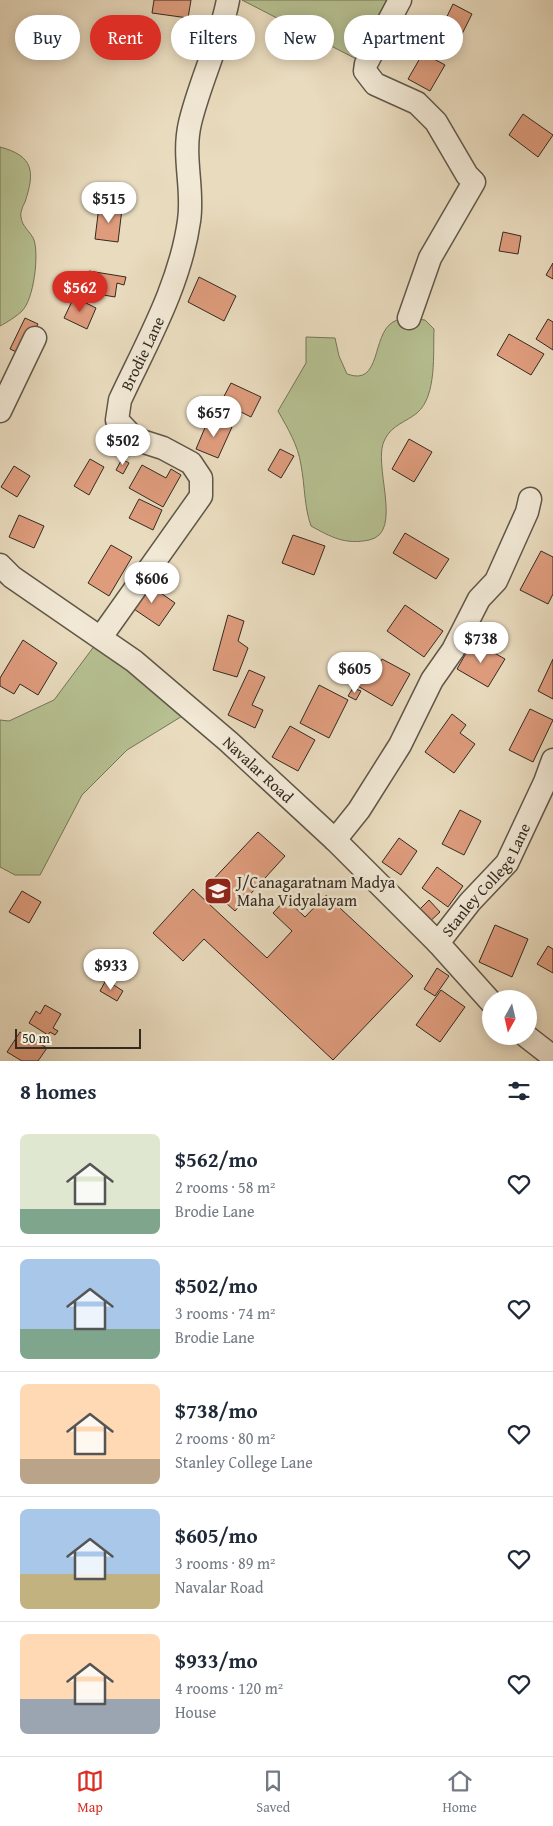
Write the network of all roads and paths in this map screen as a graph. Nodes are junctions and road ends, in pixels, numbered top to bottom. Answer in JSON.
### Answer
{"nodes":[{"id":1,"x":228,"y":0,"type":"edge"},
{"id":2,"x":400,"y":0,"type":"edge"},
{"id":3,"x":409,"y":318,"type":"dead end"},
{"id":4,"x":35,"y":338,"type":"dead end"},
{"id":5,"x":0,"y":411,"type":"edge"},
{"id":6,"x":530,"y":499,"type":"dead end"},
{"id":7,"x":0,"y":565,"type":"edge"},
{"id":8,"x":100,"y":637,"type":"junction"},
{"id":9,"x":553,"y":760,"type":"edge"},
{"id":10,"x":335,"y":840,"type":"junction"},
{"id":11,"x":438,"y":943,"type":"junction"},
{"id":12,"x":482,"y":992,"type":"edge"},
{"id":13,"x":538,"y":1045,"type":"edge"},
{"id":14,"x":553,"y":1057,"type":"edge"}],
"edges":[{"from":1,"to":8,"type":"street","name":"Brodie Lane"},
{"from":2,"to":3,"type":"street"},
{"from":4,"to":5,"type":"street"},
{"from":6,"to":10,"type":"street"},
{"from":7,"to":8,"type":"street","name":"Navalar Road"},
{"from":8,"to":10,"type":"street","name":"Navalar Road"},
{"from":9,"to":11,"type":"street","name":"Stanley College Lane"},
{"from":10,"to":11,"type":"street","name":"Navalar Road"},
{"from":11,"to":12,"type":"street","name":"Navalar Road"},
{"from":13,"to":14,"type":"street"}]}
